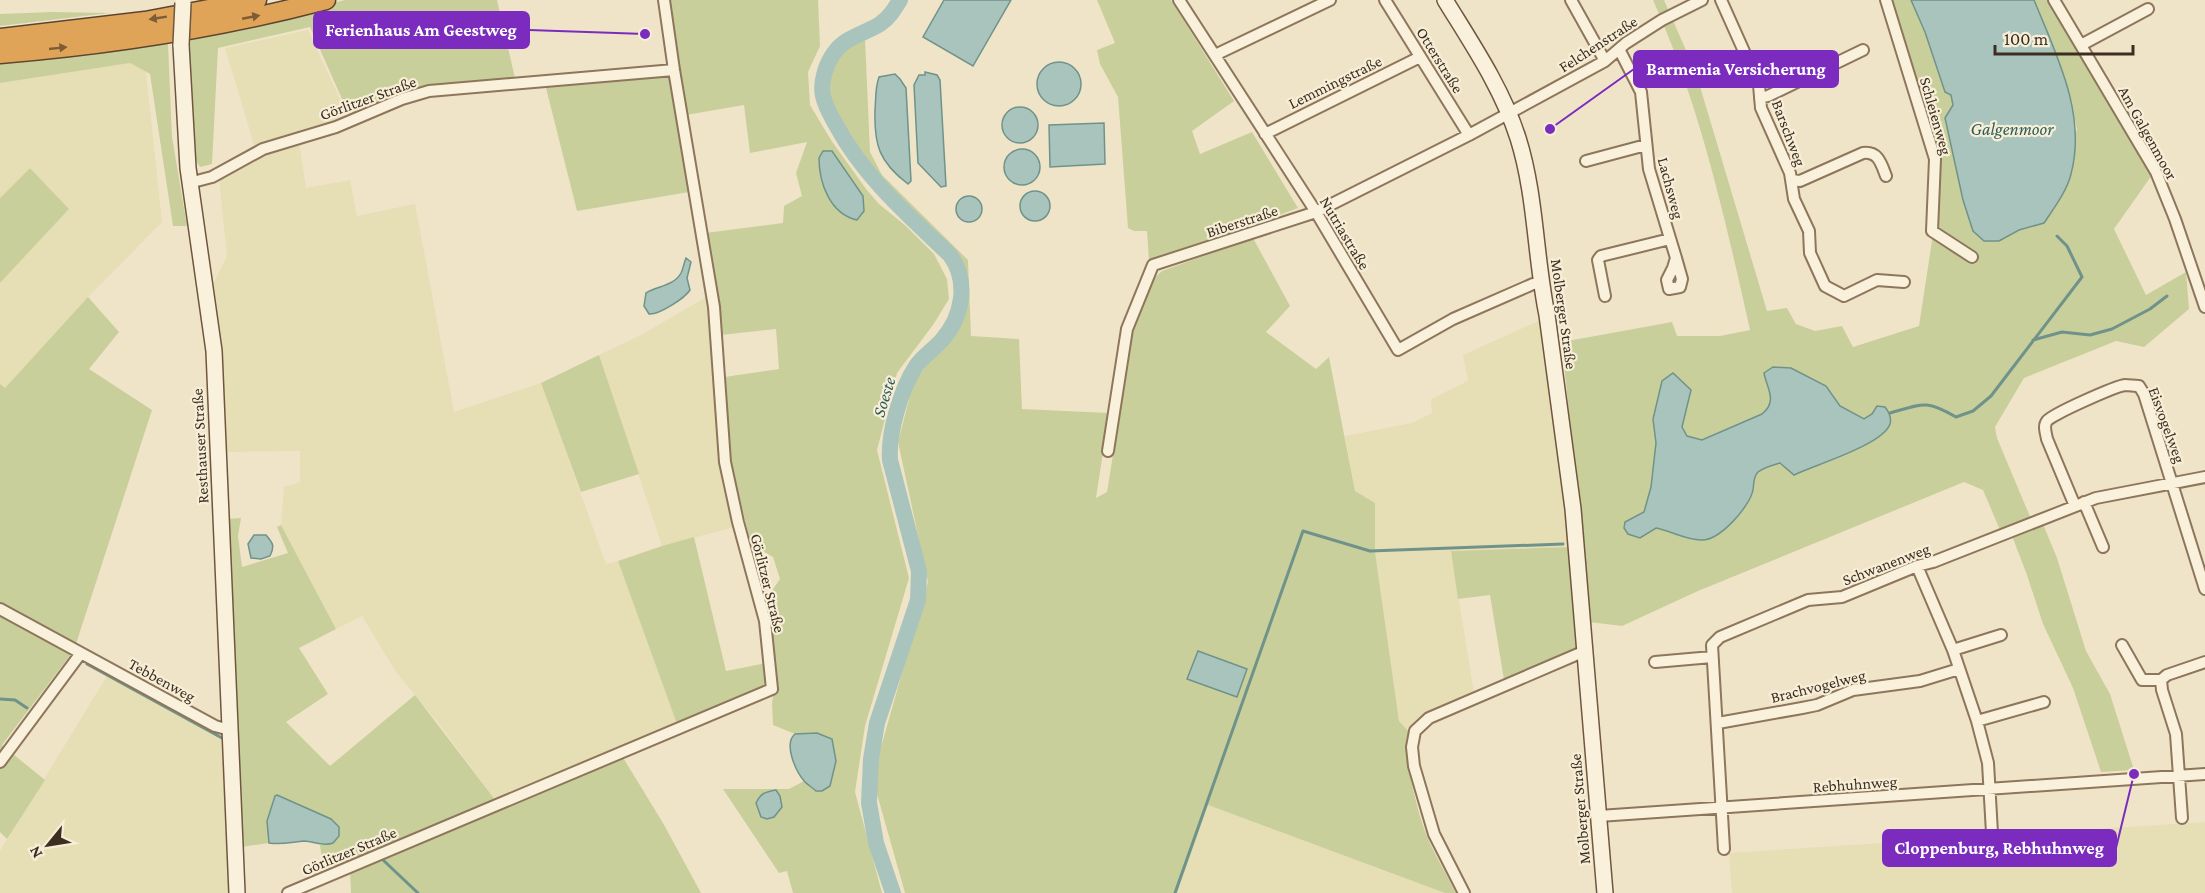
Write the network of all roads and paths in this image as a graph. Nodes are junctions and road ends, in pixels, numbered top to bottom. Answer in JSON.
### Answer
{"nodes":[{"id":1,"x":257,"y":0,"type":"edge"},
{"id":2,"x":326,"y":0,"type":"edge"},
{"id":3,"x":664,"y":0,"type":"edge"},
{"id":4,"x":1179,"y":0,"type":"edge"},
{"id":5,"x":1330,"y":0,"type":"edge"},
{"id":6,"x":1385,"y":0,"type":"edge"},
{"id":7,"x":1445,"y":0,"type":"edge"},
{"id":8,"x":1571,"y":0,"type":"edge"},
{"id":9,"x":1702,"y":0,"type":"edge"},
{"id":10,"x":1721,"y":0,"type":"edge"},
{"id":11,"x":1886,"y":0,"type":"edge"},
{"id":12,"x":2054,"y":0,"type":"edge"},
{"id":13,"x":183,"y":2,"type":"edge"},
{"id":14,"x":2148,"y":9,"type":"dead end"},
{"id":15,"x":0,"y":38,"type":"edge"},
{"id":16,"x":2081,"y":45,"type":"junction"},
{"id":17,"x":1619,"y":49,"type":"junction"},
{"id":18,"x":1863,"y":50,"type":"dead end"},
{"id":19,"x":0,"y":54,"type":"edge"},
{"id":20,"x":1215,"y":55,"type":"junction"},
{"id":21,"x":1420,"y":57,"type":"junction"},
{"id":22,"x":1605,"y":61,"type":"junction"},
{"id":23,"x":674,"y":70,"type":"junction"},
{"id":24,"x":1760,"y":98,"type":"junction"},
{"id":25,"x":1509,"y":113,"type":"junction"},
{"id":26,"x":1264,"y":134,"type":"junction"},
{"id":27,"x":1469,"y":135,"type":"junction"},
{"id":28,"x":1646,"y":145,"type":"junction"},
{"id":29,"x":1586,"y":161,"type":"dead end"},
{"id":30,"x":1886,"y":176,"type":"dead end"},
{"id":31,"x":1791,"y":180,"type":"junction"},
{"id":32,"x":189,"y":183,"type":"junction"},
{"id":33,"x":1316,"y":212,"type":"junction"},
{"id":34,"x":1670,"y":239,"type":"junction"},
{"id":35,"x":1972,"y":257,"type":"dead end"},
{"id":36,"x":1676,"y":258,"type":"dead end"},
{"id":37,"x":1904,"y":282,"type":"dead end"},
{"id":38,"x":1541,"y":283,"type":"junction"},
{"id":39,"x":1605,"y":296,"type":"dead end"},
{"id":40,"x":2204,"y":302,"type":"edge"},
{"id":41,"x":1108,"y":451,"type":"dead end"},
{"id":42,"x":2205,"y":477,"type":"edge"},
{"id":43,"x":2172,"y":484,"type":"junction"},
{"id":44,"x":2079,"y":504,"type":"junction"},
{"id":45,"x":2103,"y":548,"type":"dead end"},
{"id":46,"x":1917,"y":566,"type":"junction"},
{"id":47,"x":2205,"y":589,"type":"edge"},
{"id":48,"x":0,"y":609,"type":"edge"},
{"id":49,"x":2001,"y":635,"type":"dead end"},
{"id":50,"x":2122,"y":645,"type":"dead end"},
{"id":51,"x":1953,"y":650,"type":"junction"},
{"id":52,"x":1585,"y":651,"type":"junction"},
{"id":53,"x":81,"y":653,"type":"junction"},
{"id":54,"x":1712,"y":657,"type":"junction"},
{"id":55,"x":1655,"y":662,"type":"dead end"},
{"id":56,"x":2205,"y":662,"type":"edge"},
{"id":57,"x":1959,"y":669,"type":"junction"},
{"id":58,"x":2162,"y":680,"type":"junction"},
{"id":59,"x":2044,"y":702,"type":"dead end"},
{"id":60,"x":1977,"y":721,"type":"junction"},
{"id":61,"x":1718,"y":723,"type":"junction"},
{"id":62,"x":230,"y":730,"type":"junction"},
{"id":63,"x":0,"y":762,"type":"edge"},
{"id":64,"x":2205,"y":774,"type":"edge"},
{"id":65,"x":2180,"y":776,"type":"junction"},
{"id":66,"x":1990,"y":789,"type":"junction"},
{"id":67,"x":1722,"y":808,"type":"junction"},
{"id":68,"x":1599,"y":816,"type":"junction"},
{"id":69,"x":2182,"y":818,"type":"dead end"},
{"id":70,"x":1992,"y":833,"type":"dead end"},
{"id":71,"x":1724,"y":849,"type":"dead end"},
{"id":72,"x":237,"y":893,"type":"edge"},
{"id":73,"x":288,"y":893,"type":"edge"},
{"id":74,"x":1464,"y":893,"type":"edge"},
{"id":75,"x":1605,"y":893,"type":"edge"}],
"edges":[{"from":1,"to":15,"type":"highway","one_way":true},
{"from":19,"to":2,"type":"highway","one_way":true},
{"from":3,"to":23,"type":"street","name":"Görlitzer Straße"},
{"from":4,"to":20,"type":"street","name":"Nutriastraße"},
{"from":5,"to":20,"type":"street"},
{"from":6,"to":21,"type":"street","name":"Otterstraße"},
{"from":7,"to":25,"type":"main road","name":"Molberger Straße"},
{"from":8,"to":22,"type":"street"},
{"from":9,"to":17,"type":"street","name":"Felchenstraße"},
{"from":10,"to":24,"type":"street","name":"Barschweg"},
{"from":11,"to":35,"type":"street","name":"Schleienweg"},
{"from":12,"to":16,"type":"street","name":"Am Galgenmoor"},
{"from":13,"to":32,"type":"main road","name":"Resthauser Straße","bridge":true},
{"from":14,"to":16,"type":"street"},
{"from":16,"to":40,"type":"street","name":"Am Galgenmoor"},
{"from":17,"to":22,"type":"street","name":"Felchenstraße"},
{"from":17,"to":28,"type":"street","name":"Lachsweg"},
{"from":18,"to":24,"type":"street","name":"Barschweg"},
{"from":20,"to":26,"type":"street","name":"Nutriastraße"},
{"from":21,"to":26,"type":"street","name":"Lemmingstraße"},
{"from":21,"to":27,"type":"street","name":"Otterstraße"},
{"from":22,"to":25,"type":"street","name":"Felchenstraße"},
{"from":23,"to":32,"type":"street","name":"Görlitzer Straße"},
{"from":23,"to":73,"type":"street","name":"Görlitzer Straße"},
{"from":24,"to":31,"type":"street","name":"Barschweg"},
{"from":25,"to":27,"type":"street","name":"Biberstraße"},
{"from":25,"to":38,"type":"main road","name":"Molberger Straße"},
{"from":26,"to":33,"type":"street","name":"Nutriastraße"},
{"from":27,"to":33,"type":"street","name":"Biberstraße"},
{"from":28,"to":29,"type":"street","name":"Lachsweg"},
{"from":28,"to":34,"type":"street","name":"Lachsweg"},
{"from":30,"to":31,"type":"street","name":"Barschweg"},
{"from":31,"to":37,"type":"street","name":"Barschweg"},
{"from":32,"to":62,"type":"main road","name":"Resthauser Straße"},
{"from":33,"to":38,"type":"street","name":"Nutriastraße"},
{"from":33,"to":41,"type":"street","name":"Biberstraße"},
{"from":34,"to":36,"type":"street","name":"Lachsweg"},
{"from":34,"to":39,"type":"street","name":"Lachsweg"},
{"from":38,"to":52,"type":"main road","name":"Molberger Straße"},
{"from":42,"to":43,"type":"street","name":"Schwanenweg"},
{"from":43,"to":44,"type":"street","name":"Schwanenweg"},
{"from":43,"to":44,"type":"street","name":"Eisvogelweg"},
{"from":43,"to":47,"type":"street"},
{"from":44,"to":45,"type":"street"},
{"from":44,"to":46,"type":"street","name":"Schwanenweg"},
{"from":46,"to":51,"type":"street"},
{"from":46,"to":54,"type":"street","name":"Schwanenweg"},
{"from":48,"to":53,"type":"street","name":"Tebbenweg"},
{"from":49,"to":51,"type":"street"},
{"from":50,"to":58,"type":"street"},
{"from":51,"to":57,"type":"street"},
{"from":52,"to":68,"type":"main road","name":"Molberger Straße"},
{"from":52,"to":74,"type":"street"},
{"from":53,"to":62,"type":"street","name":"Tebbenweg"},
{"from":53,"to":63,"type":"street"},
{"from":54,"to":55,"type":"street"},
{"from":54,"to":61,"type":"street"},
{"from":56,"to":58,"type":"street"},
{"from":57,"to":60,"type":"street"},
{"from":57,"to":61,"type":"street","name":"Brachvogelweg"},
{"from":58,"to":65,"type":"street"},
{"from":59,"to":60,"type":"street"},
{"from":60,"to":66,"type":"street"},
{"from":61,"to":67,"type":"street"},
{"from":62,"to":72,"type":"main road","name":"Resthauser Straße"},
{"from":64,"to":65,"type":"street","name":"Rebhuhnweg"},
{"from":65,"to":66,"type":"street","name":"Rebhuhnweg"},
{"from":65,"to":69,"type":"street"},
{"from":66,"to":67,"type":"street","name":"Rebhuhnweg"},
{"from":66,"to":70,"type":"street"},
{"from":67,"to":68,"type":"street","name":"Rebhuhnweg"},
{"from":67,"to":71,"type":"street"},
{"from":68,"to":75,"type":"main road","name":"Molberger Straße"}]}
